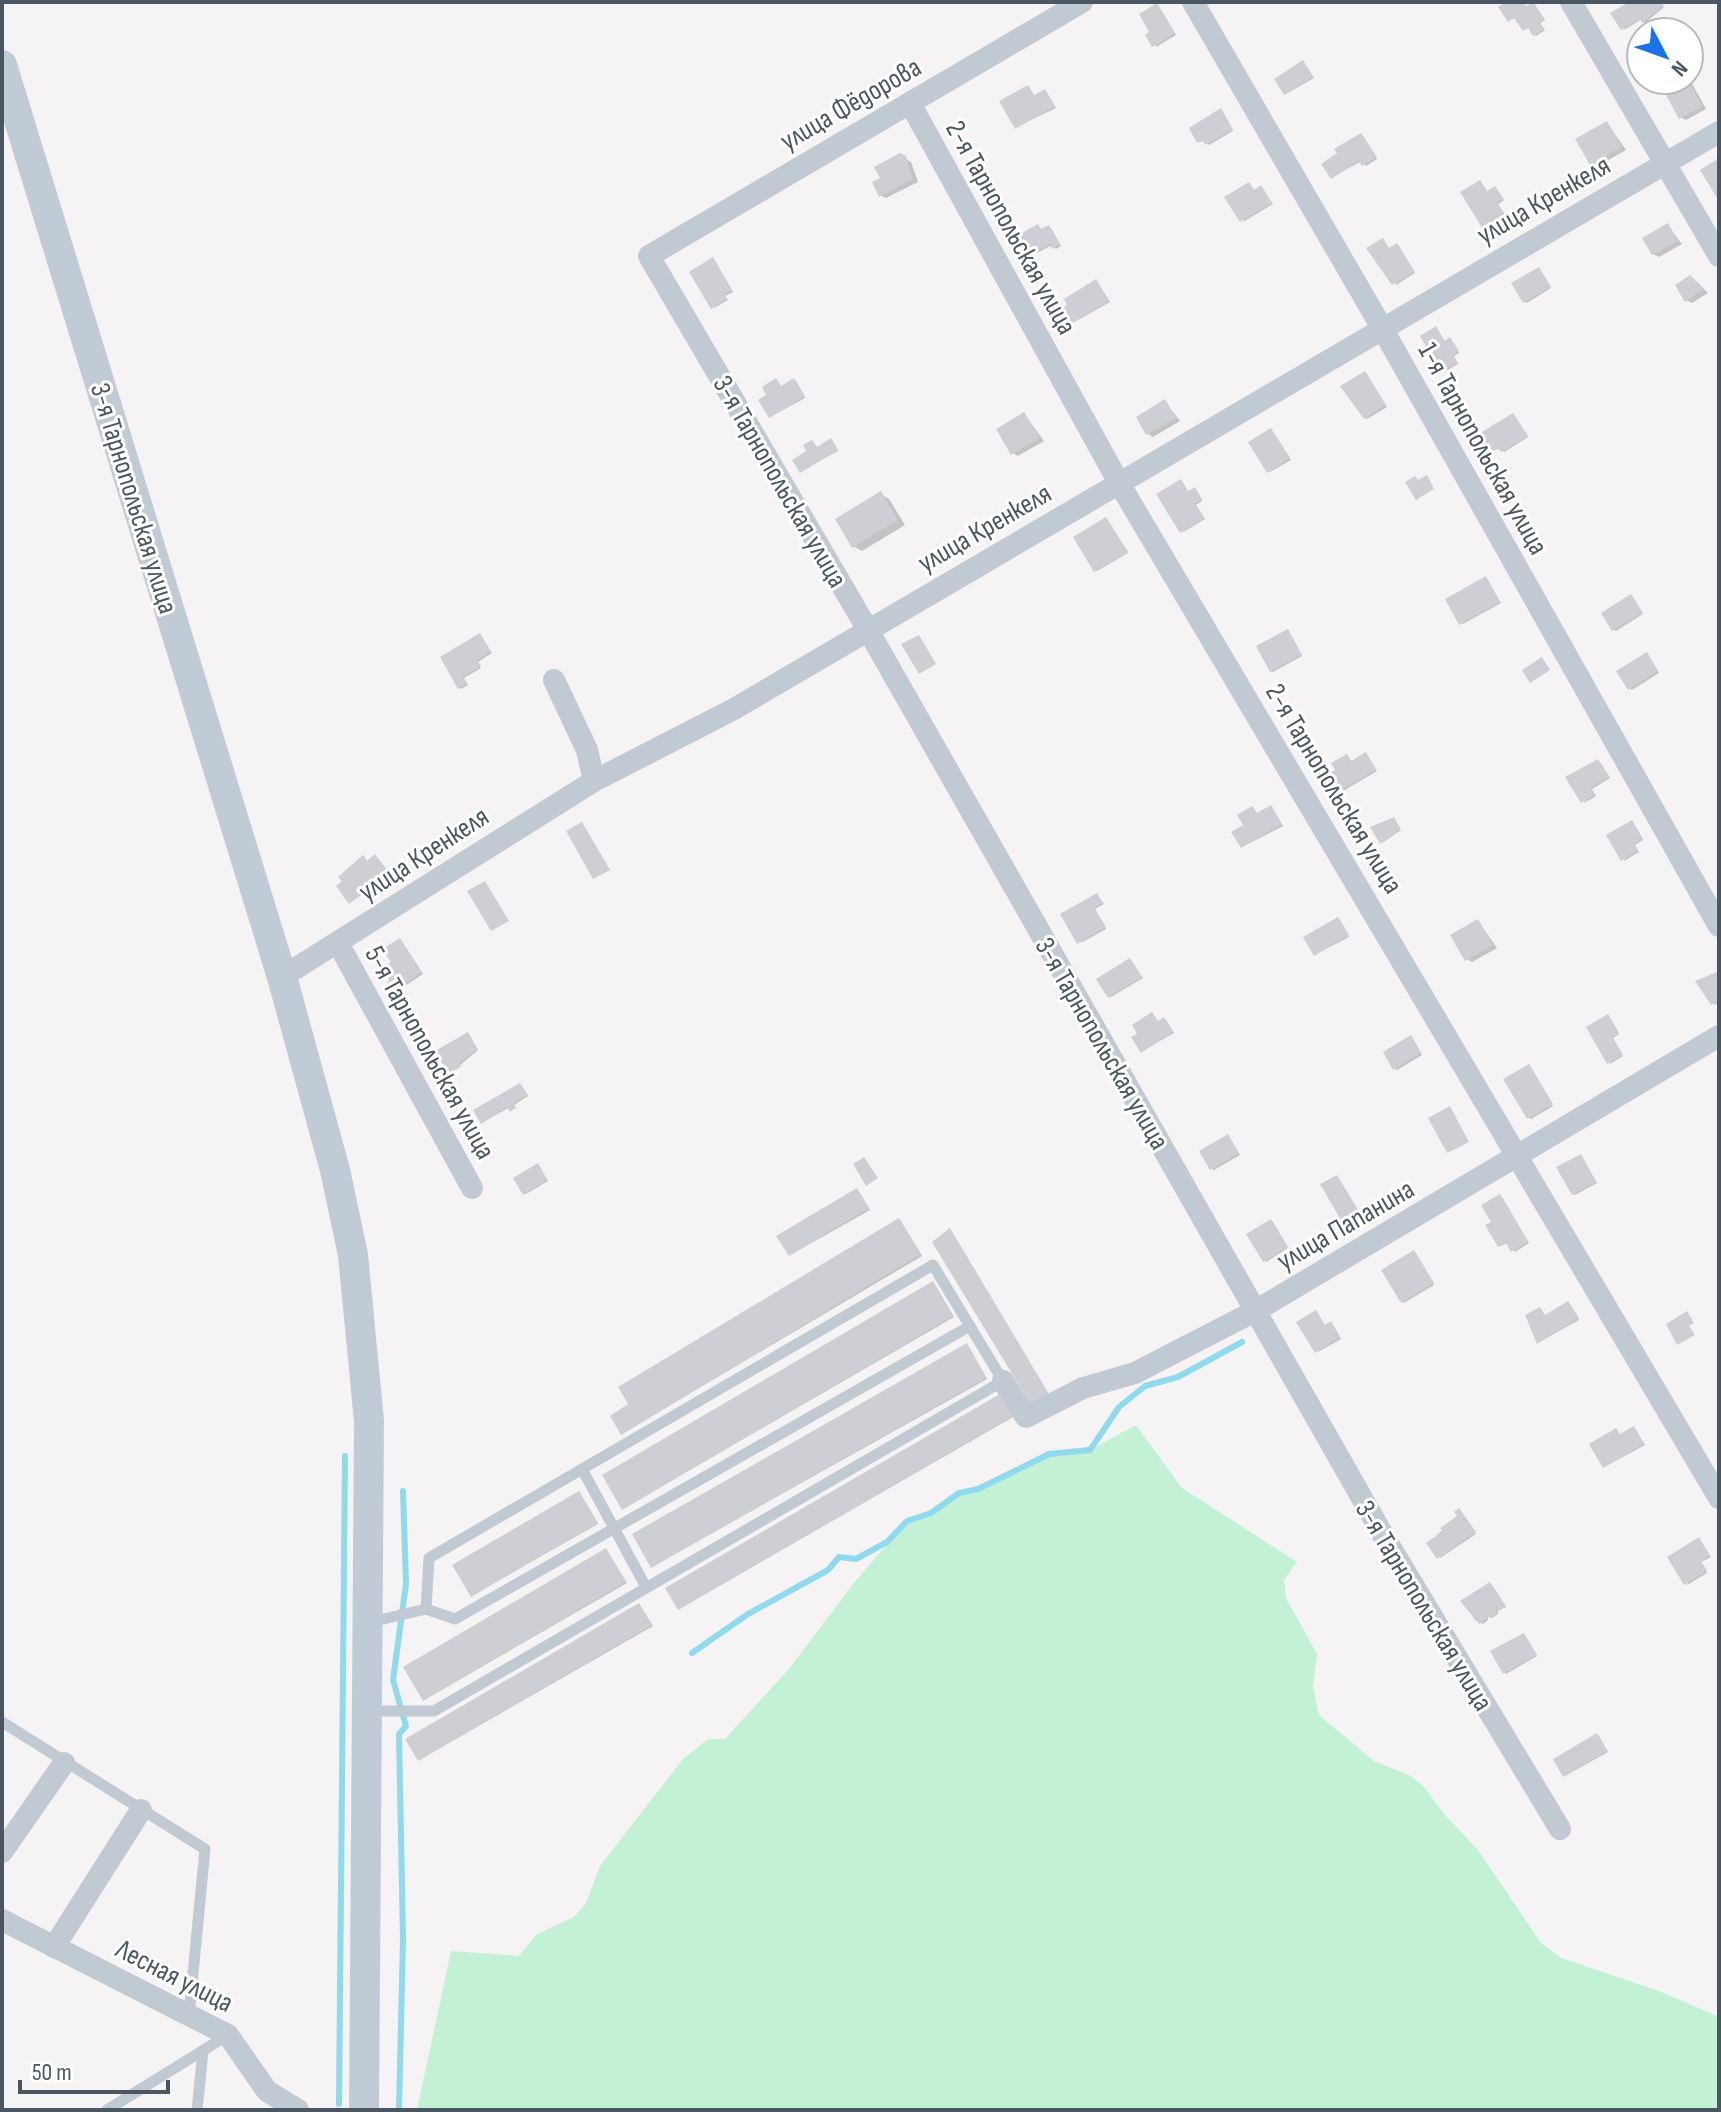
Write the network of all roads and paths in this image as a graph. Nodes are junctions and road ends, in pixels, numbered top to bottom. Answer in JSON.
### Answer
{"nodes":[{"id":1,"x":1082,"y":2,"type":"edge"},
{"id":2,"x":1193,"y":2,"type":"edge"},
{"id":3,"x":1571,"y":2,"type":"edge"},
{"id":4,"x":2,"y":65,"type":"edge"},
{"id":5,"x":910,"y":103,"type":"junction"},
{"id":6,"x":1719,"y":132,"type":"edge"},
{"id":7,"x":1665,"y":163,"type":"junction"},
{"id":8,"x":649,"y":256,"type":"joint"},
{"id":9,"x":1719,"y":256,"type":"edge"},
{"id":10,"x":1382,"y":328,"type":"junction"},
{"id":11,"x":1119,"y":483,"type":"junction"},
{"id":12,"x":868,"y":630,"type":"junction"},
{"id":13,"x":554,"y":680,"type":"dead end"},
{"id":14,"x":594,"y":781,"type":"junction"},
{"id":15,"x":1719,"y":926,"type":"edge"},
{"id":16,"x":338,"y":943,"type":"junction"},
{"id":17,"x":282,"y":977,"type":"junction"},
{"id":18,"x":1719,"y":1036,"type":"edge"},
{"id":19,"x":1518,"y":1158,"type":"junction"},
{"id":20,"x":472,"y":1188,"type":"dead end"},
{"id":21,"x":1255,"y":1311,"type":"junction"},
{"id":22,"x":970,"y":1326,"type":"junction"},
{"id":23,"x":1003,"y":1381,"type":"junction"},
{"id":24,"x":582,"y":1469,"type":"junction"},
{"id":25,"x":1719,"y":1498,"type":"edge"},
{"id":26,"x":613,"y":1530,"type":"junction"},
{"id":27,"x":646,"y":1587,"type":"junction"},
{"id":28,"x":426,"y":1609,"type":"junction"},
{"id":29,"x":370,"y":1622,"type":"junction"},
{"id":30,"x":368,"y":1711,"type":"junction"},
{"id":31,"x":2,"y":1722,"type":"edge"},
{"id":32,"x":64,"y":1763,"type":"junction"},
{"id":33,"x":141,"y":1810,"type":"junction"},
{"id":34,"x":1560,"y":1829,"type":"dead end"},
{"id":35,"x":2,"y":1852,"type":"edge"},
{"id":36,"x":2,"y":1920,"type":"edge"},
{"id":37,"x":54,"y":1947,"type":"junction"},
{"id":38,"x":189,"y":2015,"type":"junction"},
{"id":39,"x":228,"y":2035,"type":"junction"},
{"id":40,"x":203,"y":2051,"type":"junction"},
{"id":41,"x":107,"y":2110,"type":"edge"},
{"id":42,"x":197,"y":2110,"type":"edge"},
{"id":43,"x":298,"y":2110,"type":"edge"},
{"id":44,"x":364,"y":2110,"type":"edge"}],
"edges":[{"from":1,"to":5,"type":"street","name":"улица Фёдорова"},
{"from":2,"to":10,"type":"street","name":"1-я Тарнопольская улица"},
{"from":3,"to":7,"type":"street"},
{"from":4,"to":17,"type":"street","name":"3-я Тарнопольская улица"},
{"from":5,"to":8,"type":"street","name":"улица Фёдорова"},
{"from":5,"to":11,"type":"street","name":"2-я Тарнопольская улица"},
{"from":6,"to":7,"type":"street","name":"улица Кренкеля"},
{"from":7,"to":9,"type":"street"},
{"from":7,"to":10,"type":"street","name":"улица Кренкеля"},
{"from":8,"to":12,"type":"street","name":"3-я Тарнопольская улица"},
{"from":10,"to":11,"type":"street","name":"улица Кренкеля"},
{"from":10,"to":15,"type":"street","name":"1-я Тарнопольская улица"},
{"from":11,"to":12,"type":"street","name":"улица Кренкеля"},
{"from":11,"to":19,"type":"street","name":"2-я Тарнопольская улица"},
{"from":12,"to":14,"type":"street","name":"улица Кренкеля"},
{"from":12,"to":21,"type":"street","name":"3-я Тарнопольская улица"},
{"from":13,"to":14,"type":"street"},
{"from":14,"to":16,"type":"street","name":"улица Кренкеля"},
{"from":16,"to":17,"type":"street","name":"улица Кренкеля"},
{"from":16,"to":20,"type":"street","name":"5-я Тарнопольская улица"},
{"from":17,"to":29,"type":"street","name":"3-я Тарнопольская улица"},
{"from":18,"to":19,"type":"street","name":"улица Папанина"},
{"from":19,"to":21,"type":"street","name":"улица Папанина"},
{"from":19,"to":25,"type":"street","name":"2-я Тарнопольская улица"},
{"from":21,"to":23,"type":"street","name":"улица Папанина"},
{"from":21,"to":34,"type":"street","name":"3-я Тарнопольская улица"},
{"from":22,"to":23,"type":"lane"},
{"from":22,"to":24,"type":"lane"},
{"from":22,"to":26,"type":"lane"},
{"from":23,"to":27,"type":"lane"},
{"from":24,"to":26,"type":"lane"},
{"from":24,"to":28,"type":"lane"},
{"from":26,"to":27,"type":"lane"},
{"from":26,"to":28,"type":"lane"},
{"from":27,"to":30,"type":"lane"},
{"from":28,"to":29,"type":"lane"},
{"from":29,"to":30,"type":"street","name":"3-я Тарнопольская улица"},
{"from":30,"to":44,"type":"street","name":"3-я Тарнопольская улица"},
{"from":31,"to":32,"type":"lane"},
{"from":32,"to":33,"type":"lane"},
{"from":32,"to":35,"type":"street"},
{"from":33,"to":37,"type":"street"},
{"from":33,"to":38,"type":"lane"},
{"from":36,"to":37,"type":"street","name":"Лесная улица"},
{"from":37,"to":38,"type":"street","name":"Лесная улица"},
{"from":38,"to":39,"type":"street","name":"Лесная улица"},
{"from":39,"to":40,"type":"lane"},
{"from":39,"to":43,"type":"street","name":"Лесная улица"},
{"from":40,"to":41,"type":"lane"},
{"from":40,"to":42,"type":"lane"}]}
